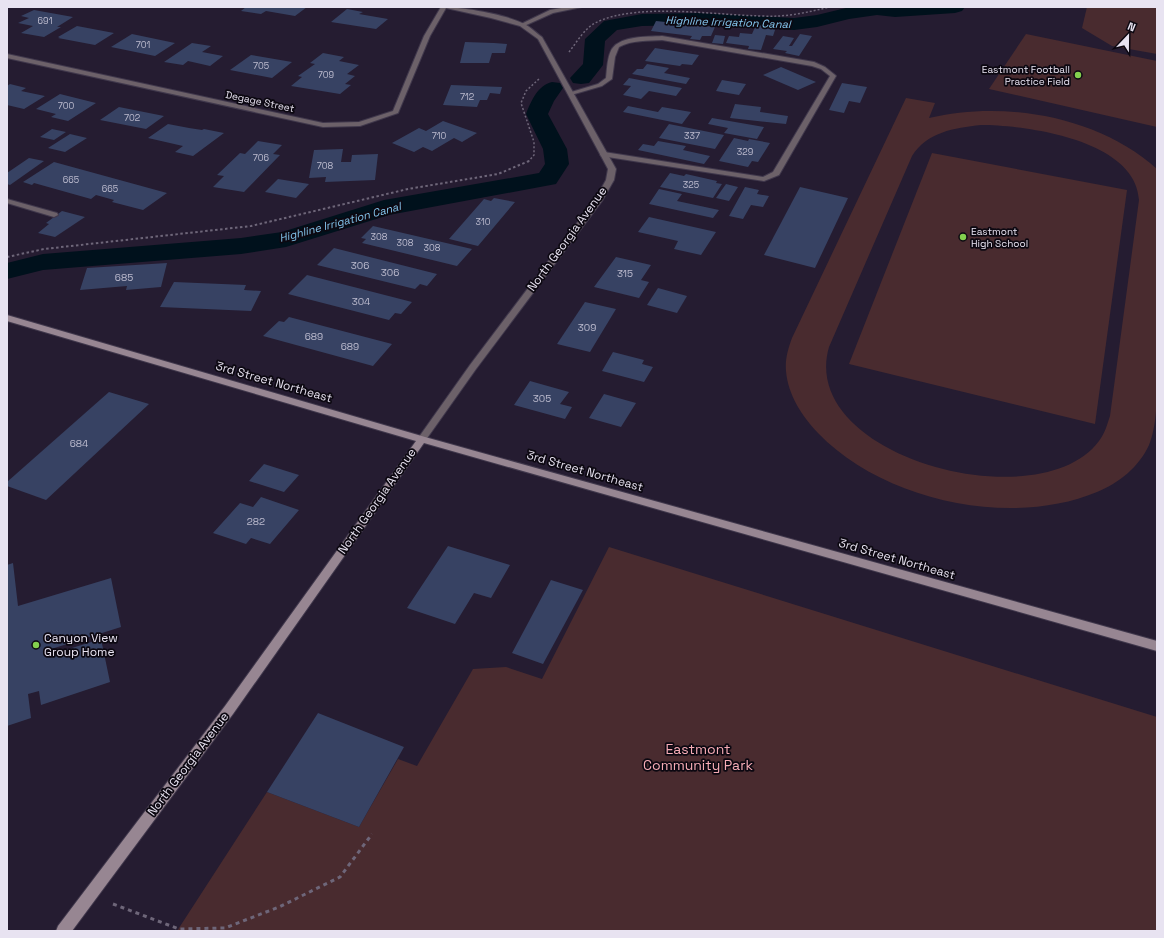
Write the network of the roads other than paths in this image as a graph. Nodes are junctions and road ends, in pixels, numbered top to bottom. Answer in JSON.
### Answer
{"nodes":[{"id":1,"x":445,"y":7,"type":"edge"},
{"id":2,"x":544,"y":7,"type":"edge"},
{"id":3,"x":579,"y":7,"type":"edge"},
{"id":4,"x":572,"y":8,"type":"edge"},
{"id":5,"x":559,"y":10,"type":"junction"},
{"id":6,"x":522,"y":25,"type":"junction"},
{"id":7,"x":7,"y":56,"type":"edge"},
{"id":8,"x":572,"y":93,"type":"junction"},
{"id":9,"x":604,"y":154,"type":"junction"},
{"id":10,"x":7,"y":201,"type":"edge"},
{"id":11,"x":54,"y":215,"type":"dead end"},
{"id":12,"x":7,"y":318,"type":"edge"},
{"id":13,"x":422,"y":439,"type":"junction"},
{"id":14,"x":1157,"y":646,"type":"edge"},
{"id":15,"x":63,"y":931,"type":"edge"}],
"edges":[{"from":1,"to":6,"type":"street","name":"North Georgia Avenue"},
{"from":1,"to":7,"type":"street","name":"Degage Street"},
{"from":2,"to":5,"type":"street"},
{"from":3,"to":4,"type":"street"},
{"from":4,"to":5,"type":"street"},
{"from":5,"to":6,"type":"street"},
{"from":6,"to":8,"type":"street","name":"North Georgia Avenue"},
{"from":8,"to":9,"type":"street","name":"North Georgia Avenue"},
{"from":8,"to":9,"type":"street"},
{"from":9,"to":13,"type":"street","name":"North Georgia Avenue"},
{"from":10,"to":11,"type":"street"},
{"from":12,"to":13,"type":"street","name":"3rd Street Northeast"},
{"from":13,"to":14,"type":"street","name":"3rd Street Northeast"},
{"from":13,"to":15,"type":"street","name":"North Georgia Avenue"}]}
